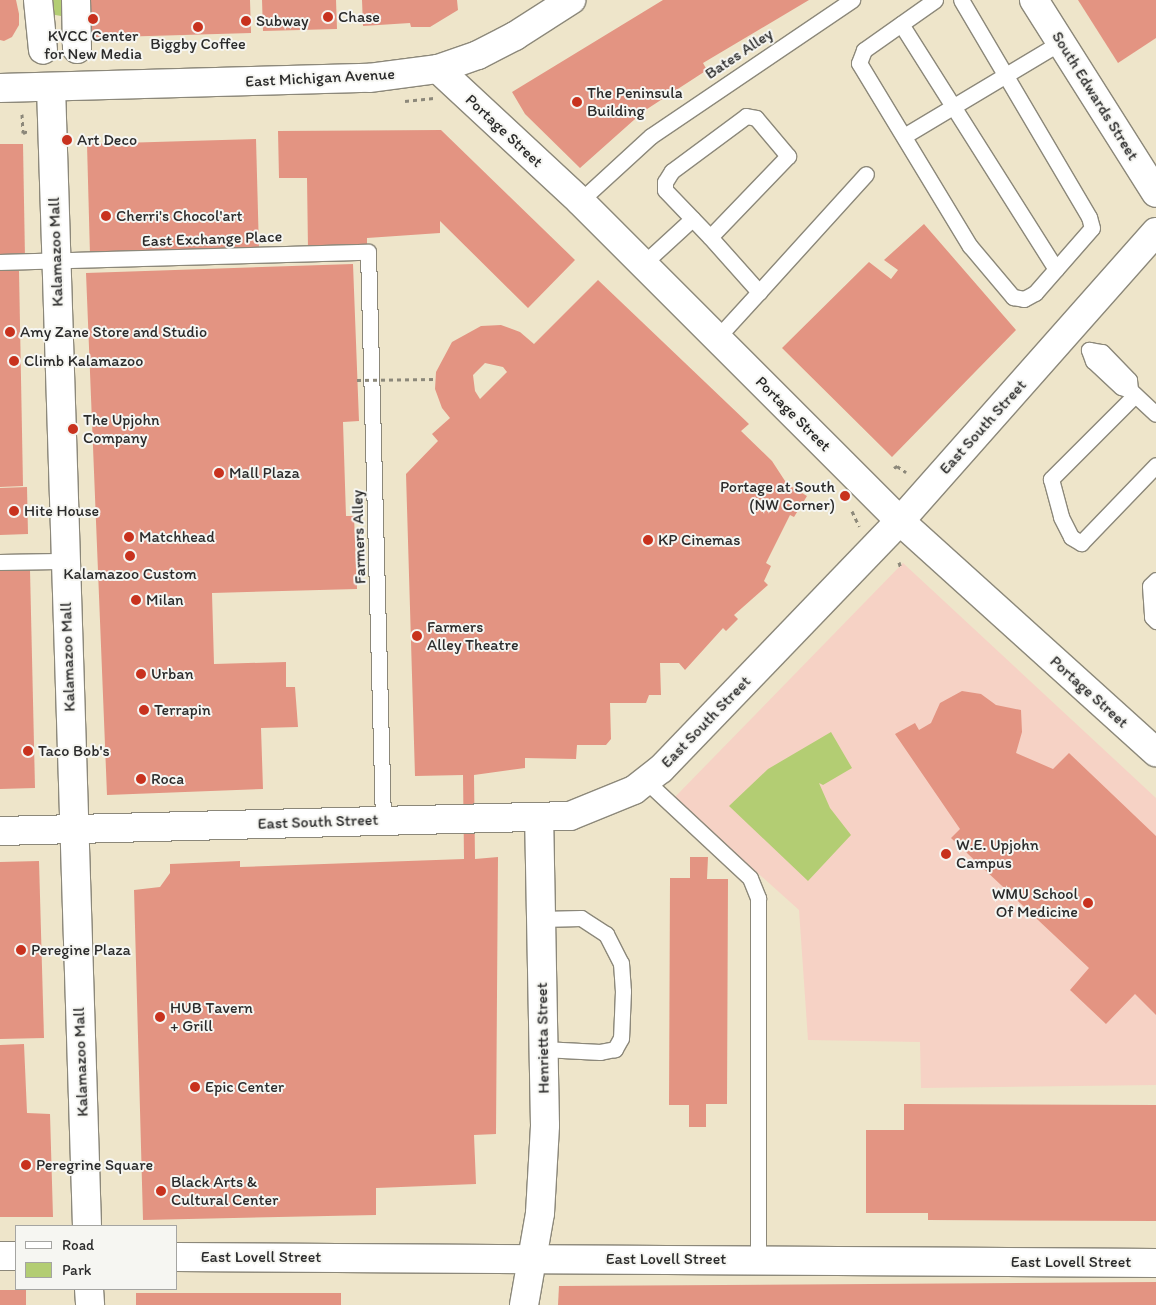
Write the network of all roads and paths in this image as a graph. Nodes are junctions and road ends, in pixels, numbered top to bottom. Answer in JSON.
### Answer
{"nodes":[{"id":1,"x":38,"y":0,"type":"edge"},
{"id":2,"x":76,"y":0,"type":"edge"},
{"id":3,"x":571,"y":0,"type":"edge"},
{"id":4,"x":852,"y":0,"type":"edge"},
{"id":5,"x":935,"y":0,"type":"edge"},
{"id":6,"x":961,"y":0,"type":"edge"},
{"id":7,"x":1034,"y":0,"type":"edge"},
{"id":8,"x":901,"y":24,"type":"junction"},
{"id":9,"x":1061,"y":42,"type":"junction"},
{"id":10,"x":77,"y":49,"type":"dead end"},
{"id":11,"x":43,"y":50,"type":"dead end"},
{"id":12,"x":438,"y":69,"type":"junction"},
{"id":13,"x":1005,"y":75,"type":"junction"},
{"id":14,"x":0,"y":88,"type":"edge"},
{"id":15,"x":51,"y":88,"type":"junction"},
{"id":16,"x":952,"y":107,"type":"junction"},
{"id":17,"x":22,"y":114,"type":"dead end"},
{"id":18,"x":23,"y":133,"type":"dead end"},
{"id":19,"x":904,"y":136,"type":"junction"},
{"id":20,"x":866,"y":174,"type":"dead end"},
{"id":21,"x":1156,"y":193,"type":"edge"},
{"id":22,"x":580,"y":201,"type":"junction"},
{"id":23,"x":692,"y":219,"type":"junction"},
{"id":24,"x":1156,"y":232,"type":"edge"},
{"id":25,"x":710,"y":237,"type":"junction"},
{"id":26,"x":368,"y":252,"type":"joint"},
{"id":27,"x":56,"y":261,"type":"junction"},
{"id":28,"x":0,"y":262,"type":"edge"},
{"id":29,"x":643,"y":264,"type":"junction"},
{"id":30,"x":1056,"y":269,"type":"junction"},
{"id":31,"x":759,"y":292,"type":"junction"},
{"id":32,"x":1069,"y":330,"type":"junction"},
{"id":33,"x":717,"y":338,"type":"junction"},
{"id":34,"x":436,"y":379,"type":"dead end"},
{"id":35,"x":357,"y":380,"type":"dead end"},
{"id":36,"x":1133,"y":392,"type":"junction"},
{"id":37,"x":1156,"y":414,"type":"edge"},
{"id":38,"x":1156,"y":465,"type":"edge"},
{"id":39,"x":894,"y":468,"type":"dead end"},
{"id":40,"x":906,"y":472,"type":"dead end"},
{"id":41,"x":900,"y":521,"type":"junction"},
{"id":42,"x":66,"y":560,"type":"junction"},
{"id":43,"x":0,"y":562,"type":"edge"},
{"id":44,"x":899,"y":562,"type":"dead end"},
{"id":45,"x":901,"y":569,"type":"dead end"},
{"id":46,"x":1156,"y":580,"type":"edge"},
{"id":47,"x":1156,"y":621,"type":"edge"},
{"id":48,"x":1156,"y":752,"type":"edge"},
{"id":49,"x":646,"y":781,"type":"junction"},
{"id":50,"x":539,"y":817,"type":"junction"},
{"id":51,"x":383,"y":820,"type":"junction"},
{"id":52,"x":73,"y":829,"type":"junction"},
{"id":53,"x":0,"y":831,"type":"edge"},
{"id":54,"x":541,"y":919,"type":"junction"},
{"id":55,"x":543,"y":1049,"type":"junction"},
{"id":56,"x":87,"y":1225,"type":"edge"},
{"id":57,"x":0,"y":1256,"type":"edge"},
{"id":58,"x":15,"y":1256,"type":"edge"},
{"id":59,"x":178,"y":1257,"type":"edge"},
{"id":60,"x":534,"y":1258,"type":"junction"},
{"id":61,"x":758,"y":1260,"type":"junction"},
{"id":62,"x":1156,"y":1263,"type":"edge"},
{"id":63,"x":89,"y":1290,"type":"edge"},
{"id":64,"x":90,"y":1305,"type":"edge"},
{"id":65,"x":524,"y":1305,"type":"edge"}],
"edges":[{"from":1,"to":11,"type":"street"},
{"from":2,"to":10,"type":"street"},
{"from":3,"to":12,"type":"street","name":"East Michigan Avenue"},
{"from":4,"to":22,"type":"lane","name":"Bates Alley"},
{"from":5,"to":8,"type":"lane"},
{"from":6,"to":13,"type":"lane"},
{"from":7,"to":9,"type":"street","name":"South Edwards Street"},
{"from":8,"to":16,"type":"lane"},
{"from":8,"to":19,"type":"lane"},
{"from":9,"to":13,"type":"lane"},
{"from":9,"to":21,"type":"street","name":"South Edwards Street"},
{"from":12,"to":15,"type":"street","name":"East Michigan Avenue"},
{"from":12,"to":22,"type":"street","name":"Portage Street"},
{"from":13,"to":16,"type":"lane"},
{"from":13,"to":30,"type":"lane"},
{"from":14,"to":15,"type":"street","name":"East Michigan Avenue"},
{"from":15,"to":27,"type":"street","name":"Kalamazoo Mall"},
{"from":16,"to":19,"type":"lane"},
{"from":16,"to":30,"type":"lane"},
{"from":17,"to":18,"type":"path"},
{"from":19,"to":30,"type":"lane"},
{"from":20,"to":31,"type":"lane"},
{"from":22,"to":29,"type":"street","name":"Portage Street"},
{"from":23,"to":25,"type":"lane"},
{"from":23,"to":25,"type":"lane"},
{"from":23,"to":29,"type":"lane"},
{"from":24,"to":32,"type":"street","name":"East South Street"},
{"from":25,"to":31,"type":"lane"},
{"from":26,"to":27,"type":"lane","name":"East Exchange Place"},
{"from":26,"to":51,"type":"lane","name":"Farmers Alley"},
{"from":27,"to":28,"type":"lane","name":"East Exchange Place"},
{"from":27,"to":42,"type":"street","name":"Kalamazoo Mall"},
{"from":29,"to":33,"type":"street","name":"Portage Street"},
{"from":31,"to":33,"type":"lane"},
{"from":32,"to":36,"type":"lane"},
{"from":32,"to":41,"type":"street","name":"East South Street"},
{"from":33,"to":41,"type":"street","name":"Portage Street"},
{"from":34,"to":35,"type":"path","bridge":true},
{"from":36,"to":37,"type":"lane"},
{"from":36,"to":38,"type":"lane"},
{"from":39,"to":40,"type":"path"},
{"from":41,"to":48,"type":"street","name":"Portage Street"},
{"from":41,"to":49,"type":"street","name":"East South Street"},
{"from":42,"to":43,"type":"lane"},
{"from":42,"to":52,"type":"street","name":"Kalamazoo Mall"},
{"from":44,"to":45,"type":"path"},
{"from":46,"to":47,"type":"lane"},
{"from":49,"to":50,"type":"street","name":"East South Street"},
{"from":49,"to":61,"type":"lane"},
{"from":50,"to":51,"type":"street","name":"East South Street"},
{"from":50,"to":54,"type":"street","name":"Henrietta Street"},
{"from":51,"to":52,"type":"street","name":"East South Street"},
{"from":52,"to":53,"type":"street","name":"East South Street"},
{"from":52,"to":56,"type":"street","name":"Kalamazoo Mall"},
{"from":54,"to":55,"type":"street","name":"Henrietta Street"},
{"from":54,"to":55,"type":"lane"},
{"from":55,"to":60,"type":"street","name":"Henrietta Street"},
{"from":57,"to":58,"type":"street"},
{"from":59,"to":60,"type":"street","name":"East Lovell Street"},
{"from":60,"to":61,"type":"street","name":"East Lovell Street"},
{"from":60,"to":65,"type":"street","name":"Henrietta Street"},
{"from":61,"to":62,"type":"street","name":"East Lovell Street"},
{"from":63,"to":64,"type":"street"}]}
